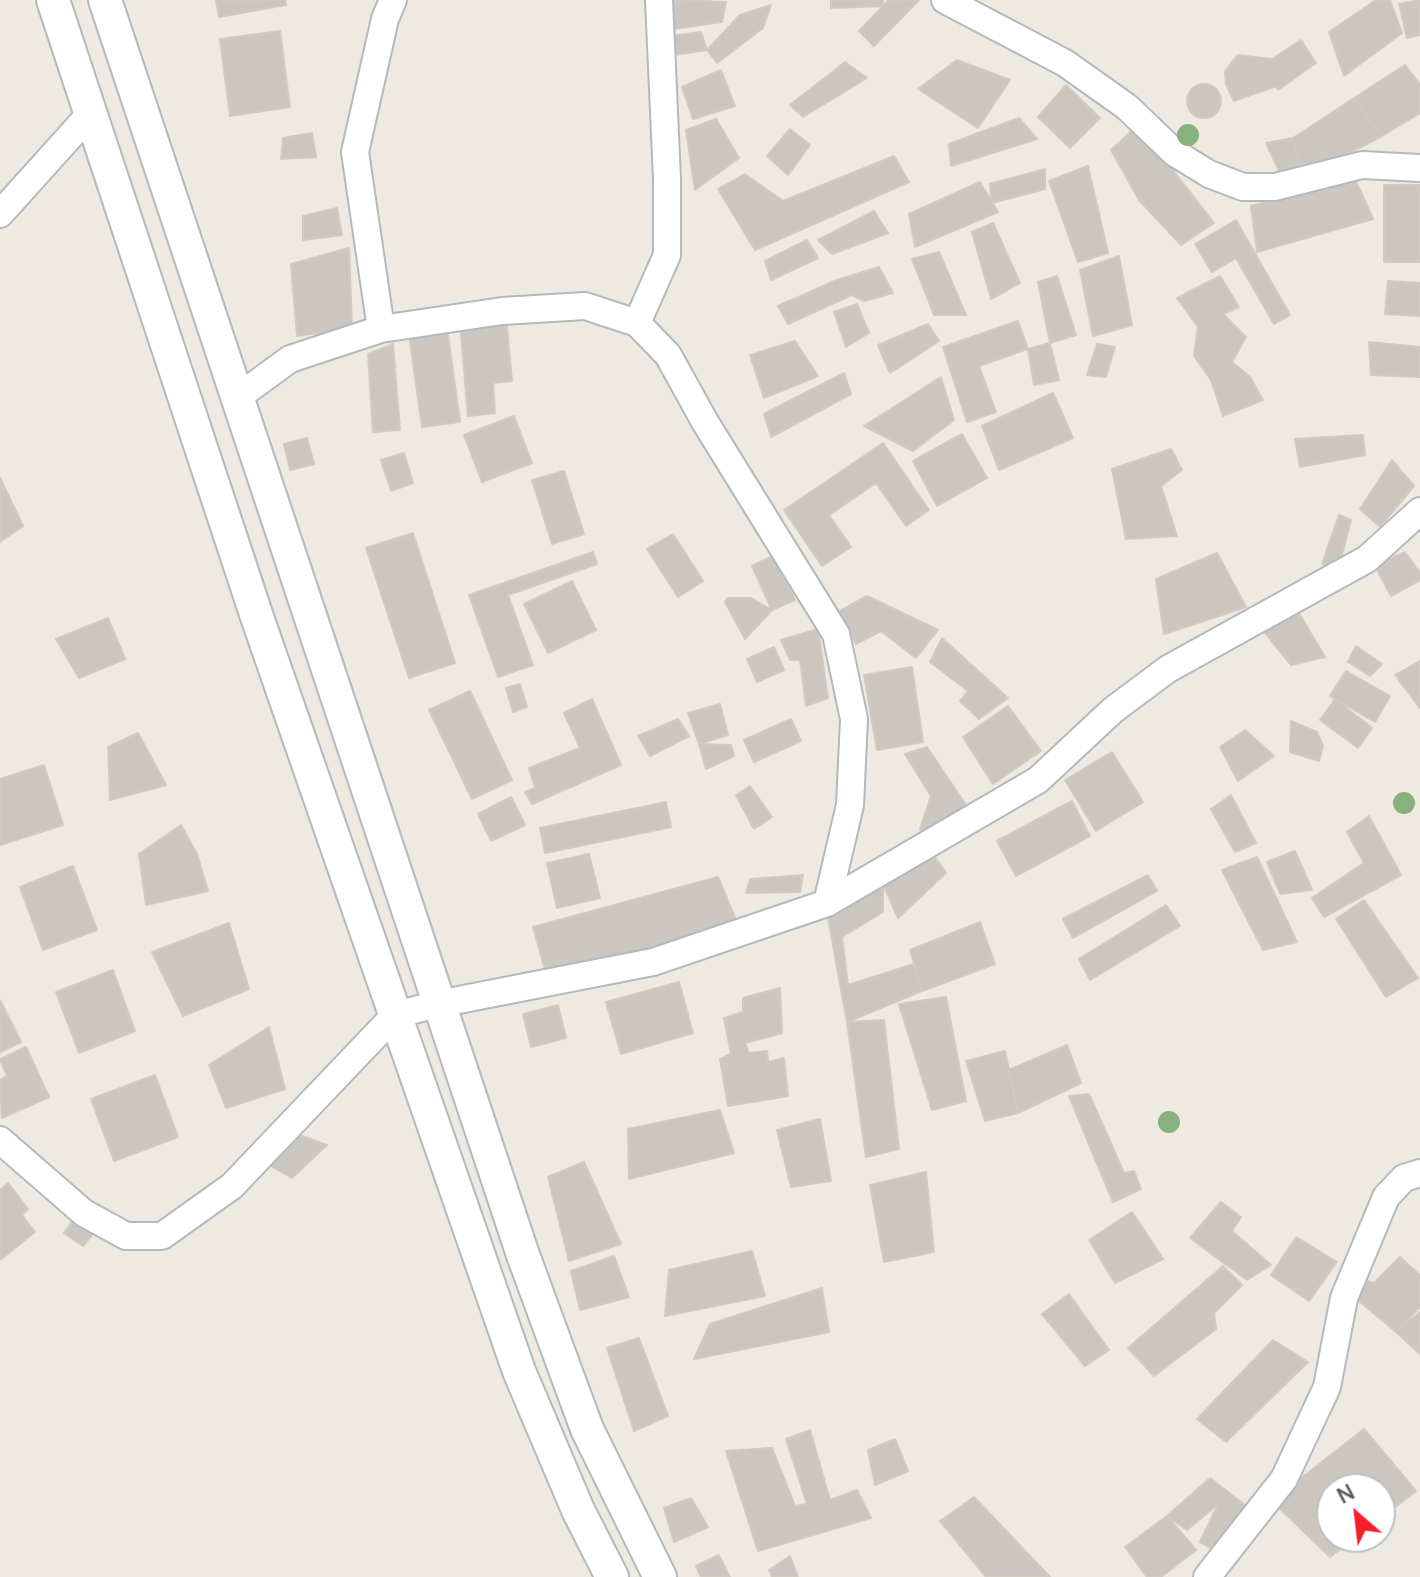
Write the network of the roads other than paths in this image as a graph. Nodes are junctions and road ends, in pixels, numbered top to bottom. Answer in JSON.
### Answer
{"nodes":[{"id":1,"x":53,"y":0,"type":"edge"},
{"id":2,"x":105,"y":0,"type":"edge"},
{"id":3,"x":393,"y":0,"type":"edge"},
{"id":4,"x":659,"y":0,"type":"edge"},
{"id":5,"x":945,"y":0,"type":"edge"},
{"id":6,"x":91,"y":113,"type":"junction"},
{"id":7,"x":1420,"y":168,"type":"edge"},
{"id":8,"x":0,"y":214,"type":"edge"},
{"id":9,"x":637,"y":323,"type":"junction"},
{"id":10,"x":381,"y":329,"type":"junction"},
{"id":11,"x":238,"y":397,"type":"junction"},
{"id":12,"x":1420,"y":511,"type":"edge"},
{"id":13,"x":827,"y":903,"type":"junction"},
{"id":14,"x":438,"y":1004,"type":"junction"},
{"id":15,"x":395,"y":1015,"type":"junction"},
{"id":16,"x":0,"y":1140,"type":"edge"},
{"id":17,"x":1420,"y":1173,"type":"edge"},
{"id":18,"x":612,"y":1577,"type":"edge"},
{"id":19,"x":660,"y":1577,"type":"edge"},
{"id":20,"x":1207,"y":1577,"type":"edge"}],
"edges":[{"from":1,"to":6,"type":"street"},
{"from":2,"to":11,"type":"street"},
{"from":3,"to":10,"type":"street"},
{"from":4,"to":9,"type":"street"},
{"from":5,"to":7,"type":"street"},
{"from":6,"to":8,"type":"street"},
{"from":6,"to":15,"type":"street"},
{"from":9,"to":10,"type":"street"},
{"from":9,"to":13,"type":"street"},
{"from":10,"to":11,"type":"street"},
{"from":11,"to":14,"type":"street"},
{"from":12,"to":13,"type":"street"},
{"from":13,"to":14,"type":"street"},
{"from":14,"to":15,"type":"street"},
{"from":14,"to":19,"type":"street"},
{"from":15,"to":16,"type":"street"},
{"from":15,"to":18,"type":"street"},
{"from":17,"to":20,"type":"street"}]}
